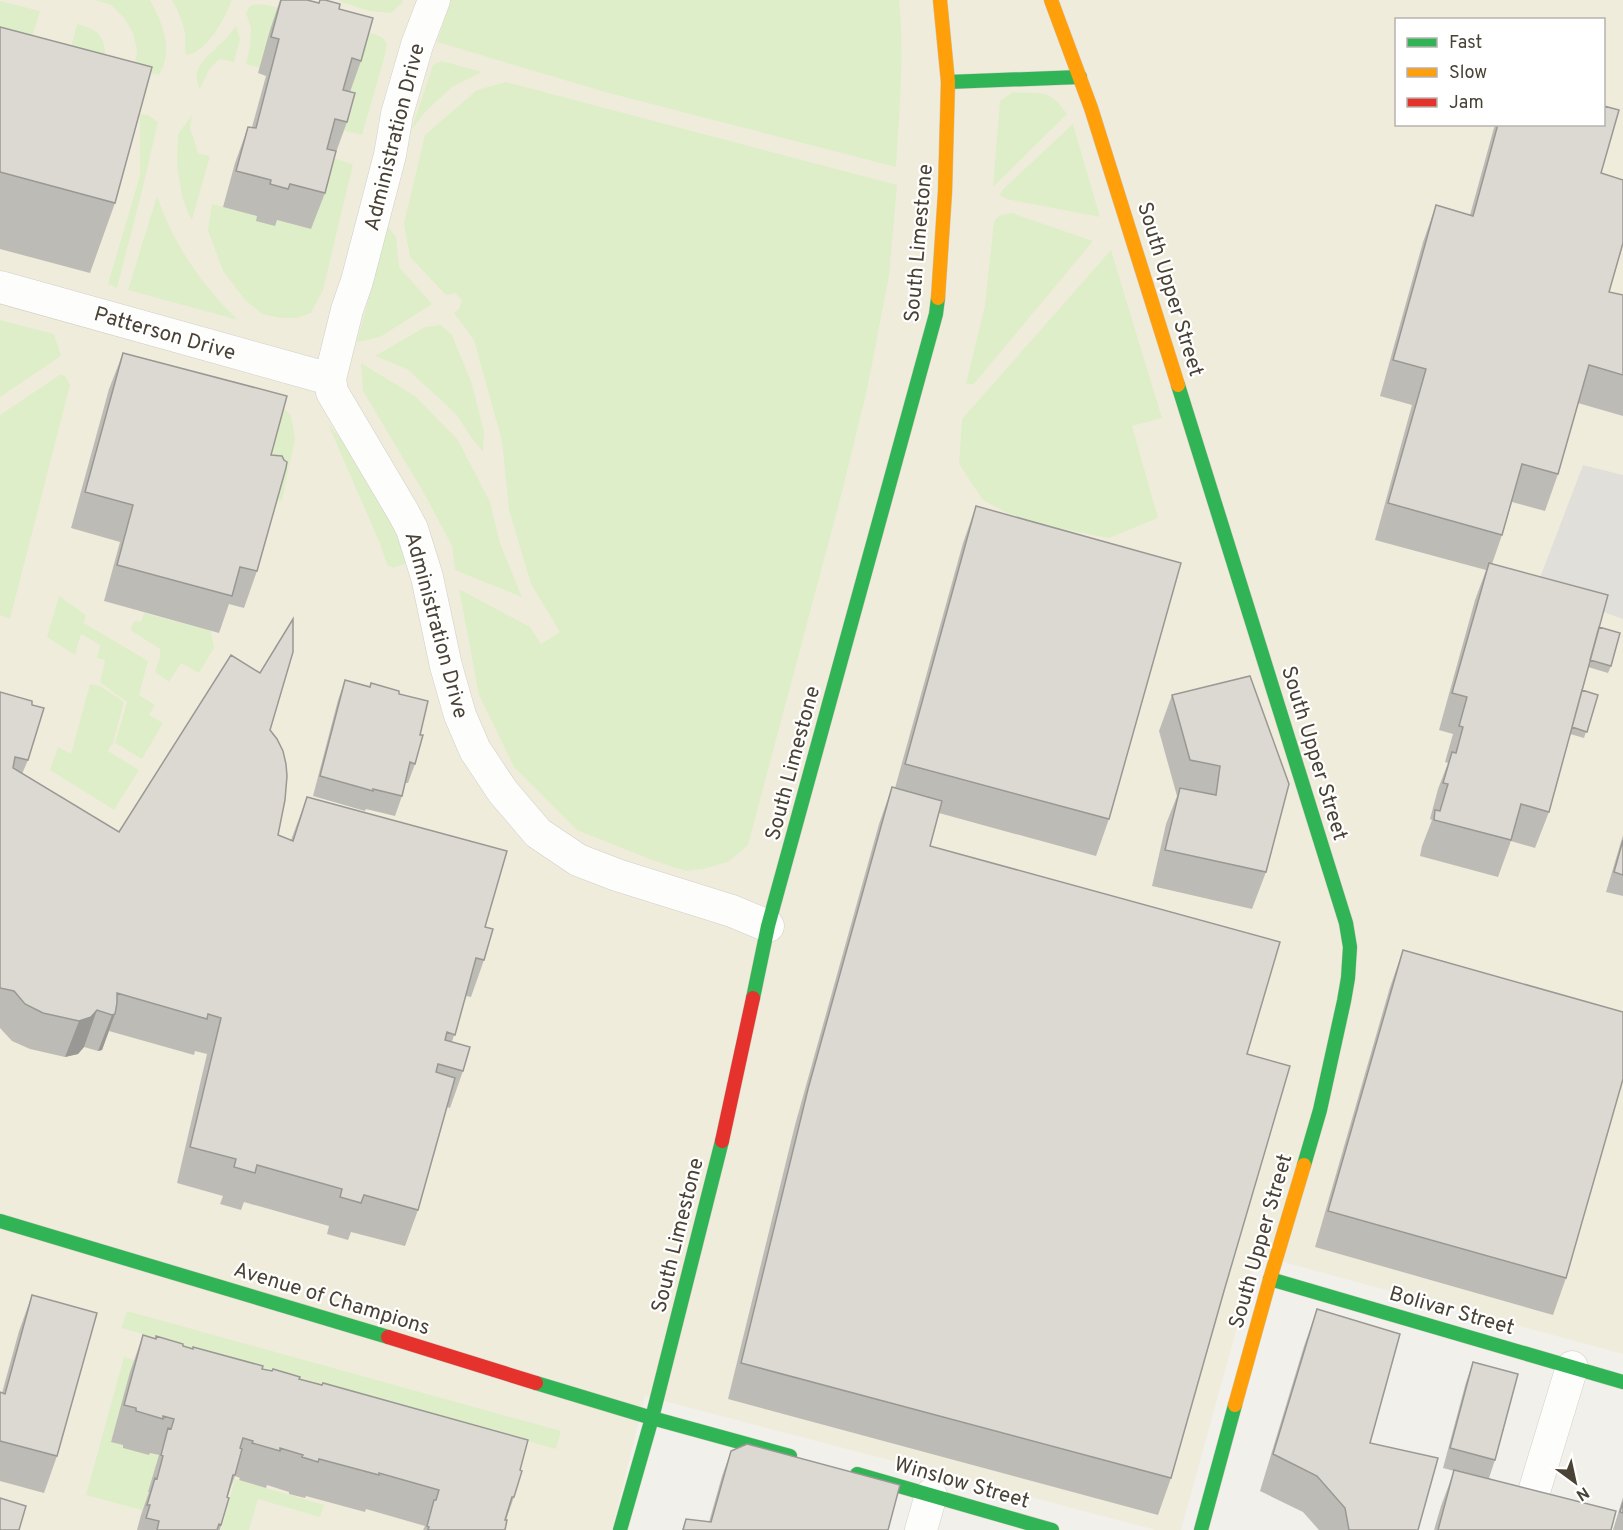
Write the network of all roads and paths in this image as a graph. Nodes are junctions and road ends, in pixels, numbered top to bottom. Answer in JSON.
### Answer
{"nodes":[{"id":1,"x":434,"y":0,"type":"edge"},
{"id":2,"x":940,"y":0,"type":"edge"},
{"id":3,"x":1051,"y":0,"type":"edge"},
{"id":4,"x":1080,"y":76,"type":"junction"},
{"id":5,"x":948,"y":82,"type":"junction"},
{"id":6,"x":0,"y":287,"type":"edge"},
{"id":7,"x":330,"y":379,"type":"junction"},
{"id":8,"x":768,"y":927,"type":"junction"},
{"id":9,"x":0,"y":1221,"type":"edge"},
{"id":10,"x":1270,"y":1279,"type":"junction"},
{"id":11,"x":1572,"y":1367,"type":"junction"},
{"id":12,"x":1623,"y":1382,"type":"edge"},
{"id":13,"x":652,"y":1418,"type":"junction"},
{"id":14,"x":807,"y":1461,"type":"edge"},
{"id":15,"x":841,"y":1470,"type":"edge"},
{"id":16,"x":931,"y":1495,"type":"junction"},
{"id":17,"x":1523,"y":1528,"type":"edge"},
{"id":18,"x":621,"y":1530,"type":"edge"},
{"id":19,"x":921,"y":1530,"type":"edge"},
{"id":20,"x":1052,"y":1530,"type":"edge"},
{"id":21,"x":1201,"y":1530,"type":"edge"}],
"edges":[{"from":1,"to":7,"type":"street","name":"Administration Drive"},
{"from":2,"to":5,"type":"main road","name":"South Limestone"},
{"from":3,"to":4,"type":"main road","name":"South Upper Street"},
{"from":4,"to":5,"type":"main road"},
{"from":4,"to":10,"type":"main road","name":"South Upper Street"},
{"from":5,"to":8,"type":"main road","name":"South Limestone"},
{"from":6,"to":7,"type":"street","name":"Patterson Drive"},
{"from":7,"to":8,"type":"street","name":"Administration Drive"},
{"from":8,"to":13,"type":"main road","name":"South Limestone"},
{"from":9,"to":13,"type":"main road","name":"Avenue of Champions"},
{"from":10,"to":11,"type":"main road","name":"Bolivar Street"},
{"from":10,"to":21,"type":"main road","name":"South Upper Street"},
{"from":11,"to":12,"type":"main road","name":"Bolivar Street"},
{"from":11,"to":17,"type":"street"},
{"from":13,"to":14,"type":"main road"},
{"from":13,"to":18,"type":"main road","name":"South Limestone"},
{"from":15,"to":16,"type":"main road","name":"Winslow Street"},
{"from":16,"to":19,"type":"street"},
{"from":16,"to":20,"type":"main road","name":"Winslow Street"}]}
